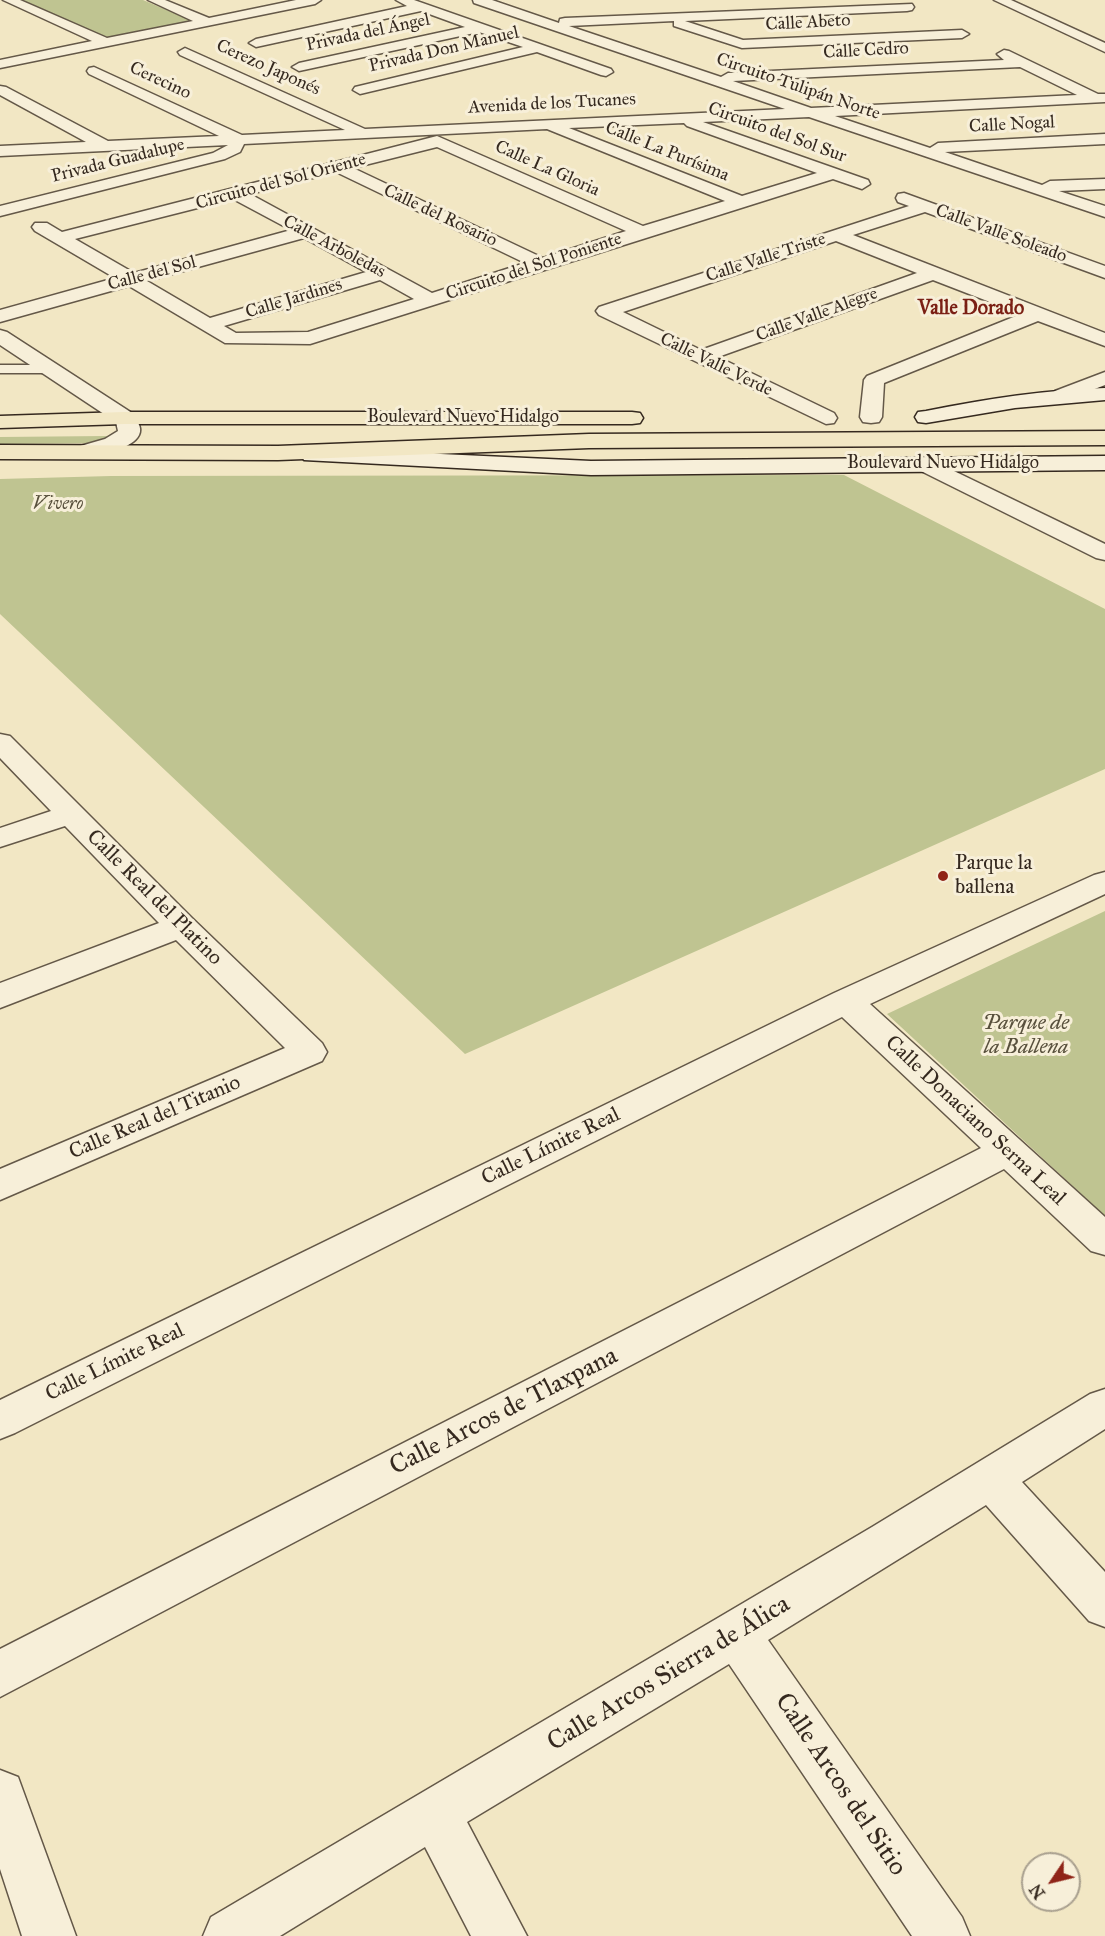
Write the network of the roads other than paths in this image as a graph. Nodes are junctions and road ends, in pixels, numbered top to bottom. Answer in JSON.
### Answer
{"nodes":[{"id":1,"x":9,"y":0,"type":"edge"},
{"id":2,"x":154,"y":0,"type":"edge"},
{"id":3,"x":274,"y":0,"type":"edge"},
{"id":4,"x":315,"y":0,"type":"edge"},
{"id":5,"x":402,"y":0,"type":"edge"},
{"id":6,"x":479,"y":0,"type":"edge"},
{"id":7,"x":892,"y":0,"type":"edge"},
{"id":8,"x":1000,"y":0,"type":"edge"},
{"id":9,"x":289,"y":5,"type":"junction"},
{"id":10,"x":422,"y":7,"type":"junction"},
{"id":11,"x":660,"y":17,"type":"junction"},
{"id":12,"x":934,"y":21,"type":"dead end"},
{"id":13,"x":208,"y":22,"type":"junction"},
{"id":14,"x":548,"y":23,"type":"junction"},
{"id":15,"x":479,"y":27,"type":"junction"},
{"id":16,"x":105,"y":42,"type":"junction"},
{"id":17,"x":256,"y":43,"type":"dead end"},
{"id":18,"x":538,"y":48,"type":"junction"},
{"id":19,"x":1105,"y":48,"type":"edge"},
{"id":20,"x":992,"y":49,"type":"dead end"},
{"id":21,"x":185,"y":52,"type":"dead end"},
{"id":22,"x":4,"y":61,"type":"edge"},
{"id":23,"x":1022,"y":63,"type":"junction"},
{"id":24,"x":298,"y":67,"type":"dead end"},
{"id":25,"x":94,"y":71,"type":"dead end"},
{"id":26,"x":606,"y":72,"type":"dead end"},
{"id":27,"x":711,"y":78,"type":"junction"},
{"id":28,"x":1,"y":90,"type":"edge"},
{"id":29,"x":360,"y":90,"type":"dead end"},
{"id":30,"x":1102,"y":99,"type":"edge"},
{"id":31,"x":810,"y":112,"type":"junction"},
{"id":32,"x":680,"y":118,"type":"junction"},
{"id":33,"x":545,"y":124,"type":"junction"},
{"id":34,"x":502,"y":126,"type":"junction"},
{"id":35,"x":363,"y":132,"type":"junction"},
{"id":36,"x":239,"y":139,"type":"junction"},
{"id":37,"x":1105,"y":139,"type":"edge"},
{"id":38,"x":437,"y":141,"type":"junction"},
{"id":39,"x":105,"y":146,"type":"junction"},
{"id":40,"x":922,"y":149,"type":"junction"},
{"id":41,"x":0,"y":151,"type":"edge"},
{"id":42,"x":338,"y":167,"type":"junction"},
{"id":43,"x":833,"y":174,"type":"junction"},
{"id":44,"x":862,"y":184,"type":"dead end"},
{"id":45,"x":1105,"y":184,"type":"edge"},
{"id":46,"x":1030,"y":187,"type":"junction"},
{"id":47,"x":237,"y":194,"type":"junction"},
{"id":48,"x":896,"y":196,"type":"dead end"},
{"id":49,"x":742,"y":202,"type":"junction"},
{"id":50,"x":925,"y":206,"type":"junction"},
{"id":51,"x":0,"y":211,"type":"edge"},
{"id":52,"x":1105,"y":212,"type":"edge"},
{"id":53,"x":41,"y":227,"type":"dead end"},
{"id":54,"x":305,"y":232,"type":"junction"},
{"id":55,"x":642,"y":232,"type":"junction"},
{"id":56,"x":836,"y":235,"type":"junction"},
{"id":57,"x":59,"y":238,"type":"junction"},
{"id":58,"x":541,"y":264,"type":"junction"},
{"id":59,"x":1105,"y":272,"type":"edge"},
{"id":60,"x":382,"y":273,"type":"junction"},
{"id":61,"x":934,"y":273,"type":"junction"},
{"id":62,"x":132,"y":280,"type":"junction"},
{"id":63,"x":431,"y":300,"type":"junction"},
{"id":64,"x":606,"y":311,"type":"joint"},
{"id":65,"x":1038,"y":314,"type":"junction"},
{"id":66,"x":0,"y":316,"type":"edge"},
{"id":67,"x":207,"y":325,"type":"junction"},
{"id":68,"x":0,"y":336,"type":"edge"},
{"id":69,"x":1105,"y":340,"type":"edge"},
{"id":70,"x":700,"y":357,"type":"junction"},
{"id":71,"x":0,"y":369,"type":"edge"},
{"id":72,"x":50,"y":369,"type":"junction"},
{"id":73,"x":1105,"y":378,"type":"edge"},
{"id":74,"x":1105,"y":394,"type":"edge"},
{"id":75,"x":1062,"y":395,"type":"junction"},
{"id":76,"x":1105,"y":410,"type":"edge"},
{"id":77,"x":871,"y":417,"type":"junction"},
{"id":78,"x":926,"y":417,"type":"junction"},
{"id":79,"x":124,"y":418,"type":"junction"},
{"id":80,"x":647,"y":418,"type":"dead end"},
{"id":81,"x":778,"y":418,"type":"dead end"},
{"id":82,"x":826,"y":418,"type":"junction"},
{"id":83,"x":1105,"y":418,"type":"edge"},
{"id":84,"x":0,"y":422,"type":"edge"},
{"id":85,"x":1105,"y":438,"type":"edge"},
{"id":86,"x":85,"y":452,"type":"junction"},
{"id":87,"x":1105,"y":452,"type":"edge"},
{"id":88,"x":0,"y":453,"type":"edge"},
{"id":89,"x":278,"y":453,"type":"junction"},
{"id":90,"x":1105,"y":463,"type":"edge"},
{"id":91,"x":926,"y":464,"type":"junction"},
{"id":92,"x":1105,"y":553,"type":"edge"},
{"id":93,"x":0,"y":742,"type":"edge"},
{"id":94,"x":71,"y":813,"type":"junction"},
{"id":95,"x":0,"y":838,"type":"edge"},
{"id":96,"x":1105,"y":882,"type":"edge"},
{"id":97,"x":181,"y":926,"type":"junction"},
{"id":98,"x":0,"y":996,"type":"edge"},
{"id":99,"x":846,"y":1001,"type":"junction"},
{"id":100,"x":310,"y":1052,"type":"joint"},
{"id":101,"x":1007,"y":1151,"type":"junction"},
{"id":102,"x":0,"y":1185,"type":"edge"},
{"id":103,"x":1105,"y":1240,"type":"edge"},
{"id":104,"x":1105,"y":1407,"type":"edge"},
{"id":105,"x":0,"y":1420,"type":"edge"},
{"id":106,"x":990,"y":1479,"type":"junction"},
{"id":107,"x":1105,"y":1605,"type":"edge"},
{"id":108,"x":736,"y":1635,"type":"junction"},
{"id":109,"x":0,"y":1674,"type":"edge"},
{"id":110,"x":0,"y":1795,"type":"edge"},
{"id":111,"x":434,"y":1812,"type":"junction"},
{"id":112,"x":48,"y":1936,"type":"edge"},
{"id":113,"x":230,"y":1936,"type":"edge"},
{"id":114,"x":500,"y":1936,"type":"edge"},
{"id":115,"x":943,"y":1936,"type":"edge"}],
"edges":[{"from":1,"to":16,"type":"street"},
{"from":2,"to":13,"type":"street"},
{"from":3,"to":9,"type":"street"},
{"from":4,"to":9,"type":"street"},
{"from":5,"to":10,"type":"street"},
{"from":6,"to":14,"type":"street","name":"Circuito Tulipán Norte"},
{"from":7,"to":11,"type":"street"},
{"from":8,"to":19,"type":"street"},
{"from":9,"to":13,"type":"street"},
{"from":10,"to":15,"type":"street"},
{"from":10,"to":17,"type":"street"},
{"from":11,"to":12,"type":"street","name":"Calle Abeto"},
{"from":11,"to":14,"type":"street"},
{"from":13,"to":16,"type":"street"},
{"from":14,"to":27,"type":"street","name":"Circuito Tulipán Norte"},
{"from":15,"to":18,"type":"street"},
{"from":15,"to":24,"type":"street","name":"Privada del Ángel"},
{"from":16,"to":22,"type":"street"},
{"from":18,"to":26,"type":"street"},
{"from":18,"to":29,"type":"street","name":"Privada Don Manuel"},
{"from":20,"to":23,"type":"street"},
{"from":21,"to":35,"type":"street","name":"Cerezo Japonés"},
{"from":23,"to":27,"type":"street","name":"Calle Cedro"},
{"from":23,"to":30,"type":"street"},
{"from":25,"to":36,"type":"street","name":"Cerecino"},
{"from":27,"to":31,"type":"street","name":"Circuito Tulipán Norte"},
{"from":28,"to":39,"type":"street"},
{"from":30,"to":31,"type":"street","name":"Avenida de los Tucanes"},
{"from":31,"to":32,"type":"street","name":"Avenida de los Tucanes"},
{"from":31,"to":40,"type":"street","name":"Circuito Tulipán Norte"},
{"from":32,"to":33,"type":"street","name":"Avenida de los Tucanes"},
{"from":32,"to":43,"type":"street","name":"Circuito del Sol Sur"},
{"from":33,"to":34,"type":"street","name":"Avenida de los Tucanes"},
{"from":33,"to":49,"type":"street","name":"Calle La Purísima"},
{"from":34,"to":35,"type":"street","name":"Avenida de los Tucanes"},
{"from":34,"to":38,"type":"street","name":"Circuito del Sol Oriente"},
{"from":35,"to":36,"type":"street","name":"Avenida de los Tucanes"},
{"from":36,"to":39,"type":"street","name":"Avenida de los Tucanes"},
{"from":36,"to":51,"type":"street","name":"Privada Guadalupe"},
{"from":37,"to":40,"type":"street","name":"Calle Nogal"},
{"from":38,"to":42,"type":"street","name":"Circuito del Sol Oriente"},
{"from":38,"to":55,"type":"street","name":"Calle La Gloria"},
{"from":39,"to":41,"type":"street","name":"Avenida de los Tucanes"},
{"from":40,"to":46,"type":"street","name":"Circuito Tulipán Norte"},
{"from":42,"to":47,"type":"street","name":"Circuito del Sol Oriente"},
{"from":42,"to":58,"type":"street","name":"Calle del Rosario"},
{"from":43,"to":44,"type":"street","name":"Circuito del Sol Sur"},
{"from":43,"to":49,"type":"street","name":"Circuito del Sol Poniente"},
{"from":45,"to":46,"type":"street"},
{"from":46,"to":52,"type":"street","name":"Circuito Tulipán Norte"},
{"from":47,"to":54,"type":"street","name":"Calle Arboledas"},
{"from":47,"to":57,"type":"street","name":"Circuito del Sol Oriente"},
{"from":48,"to":50,"type":"street","name":"Calle Valle Soleado"},
{"from":49,"to":55,"type":"street","name":"Circuito del Sol Poniente"},
{"from":50,"to":56,"type":"street","name":"Calle Valle Triste"},
{"from":50,"to":59,"type":"street","name":"Calle Valle Soleado"},
{"from":53,"to":57,"type":"street"},
{"from":54,"to":60,"type":"street","name":"Calle Arboledas"},
{"from":54,"to":62,"type":"street","name":"Calle del Sol"},
{"from":55,"to":58,"type":"street","name":"Circuito del Sol Poniente"},
{"from":56,"to":61,"type":"street"},
{"from":56,"to":64,"type":"street","name":"Calle Valle Triste"},
{"from":57,"to":62,"type":"street"},
{"from":58,"to":63,"type":"street","name":"Circuito del Sol Poniente"},
{"from":60,"to":63,"type":"street","name":"Calle Arboledas"},
{"from":60,"to":67,"type":"street","name":"Calle Jardines"},
{"from":61,"to":65,"type":"street"},
{"from":61,"to":70,"type":"street","name":"Calle Valle Alegre"},
{"from":62,"to":66,"type":"street","name":"Calle del Sol"},
{"from":62,"to":67,"type":"street"},
{"from":63,"to":67,"type":"street","name":"Circuito del Sol Poniente"},
{"from":64,"to":70,"type":"street","name":"Calle Valle Verde"},
{"from":65,"to":69,"type":"street"},
{"from":65,"to":77,"type":"street"},
{"from":68,"to":72,"type":"street"},
{"from":70,"to":82,"type":"street","name":"Calle Valle Verde"},
{"from":71,"to":72,"type":"lane"},
{"from":72,"to":79,"type":"street"},
{"from":73,"to":75,"type":"street"},
{"from":74,"to":75,"type":"street"},
{"from":75,"to":78,"type":"street"},
{"from":76,"to":78,"type":"street"},
{"from":77,"to":78,"type":"main road"},
{"from":77,"to":82,"type":"main road"},
{"from":78,"to":83,"type":"main road"},
{"from":79,"to":80,"type":"main road","name":"Boulevard Nuevo Hidalgo"},
{"from":79,"to":84,"type":"main road","name":"Boulevard Nuevo Hidalgo"},
{"from":79,"to":86,"type":"street"},
{"from":81,"to":82,"type":"main road"},
{"from":85,"to":89,"type":"main road","name":"Boulevard Nuevo Hidalgo"},
{"from":86,"to":88,"type":"main road","name":"Boulevard Nuevo Hidalgo"},
{"from":86,"to":89,"type":"main road","name":"Boulevard Nuevo Hidalgo"},
{"from":87,"to":89,"type":"street","name":"Boulevard Nuevo Hidalgo"},
{"from":89,"to":91,"type":"street","name":"Boulevard Nuevo Hidalgo"},
{"from":90,"to":91,"type":"street","name":"Boulevard Nuevo Hidalgo"},
{"from":91,"to":92,"type":"street"},
{"from":93,"to":94,"type":"street","name":"Calle Real del Platino"},
{"from":94,"to":95,"type":"street"},
{"from":94,"to":97,"type":"street","name":"Calle Real del Platino"},
{"from":96,"to":99,"type":"street","name":"Calle Límite Real"},
{"from":97,"to":98,"type":"street"},
{"from":97,"to":100,"type":"street","name":"Calle Real del Platino"},
{"from":99,"to":101,"type":"street","name":"Calle Donaciano Serna Leal"},
{"from":99,"to":105,"type":"street","name":"Calle Límite Real"},
{"from":100,"to":102,"type":"street","name":"Calle Real del Titanio"},
{"from":101,"to":103,"type":"street","name":"Calle Donaciano Serna Leal"},
{"from":101,"to":109,"type":"street","name":"Calle Arcos de Tlaxpana"},
{"from":104,"to":106,"type":"street","name":"Calle Arcos Sierra de Álica"},
{"from":106,"to":107,"type":"street"},
{"from":106,"to":108,"type":"street","name":"Calle Arcos Sierra de Álica"},
{"from":108,"to":111,"type":"street","name":"Calle Arcos Sierra de Álica"},
{"from":108,"to":115,"type":"street","name":"Calle Arcos del Sitio"},
{"from":110,"to":112,"type":"street"},
{"from":111,"to":113,"type":"street","name":"Calle Arcos Sierra de Álica"},
{"from":111,"to":114,"type":"street"}]}
